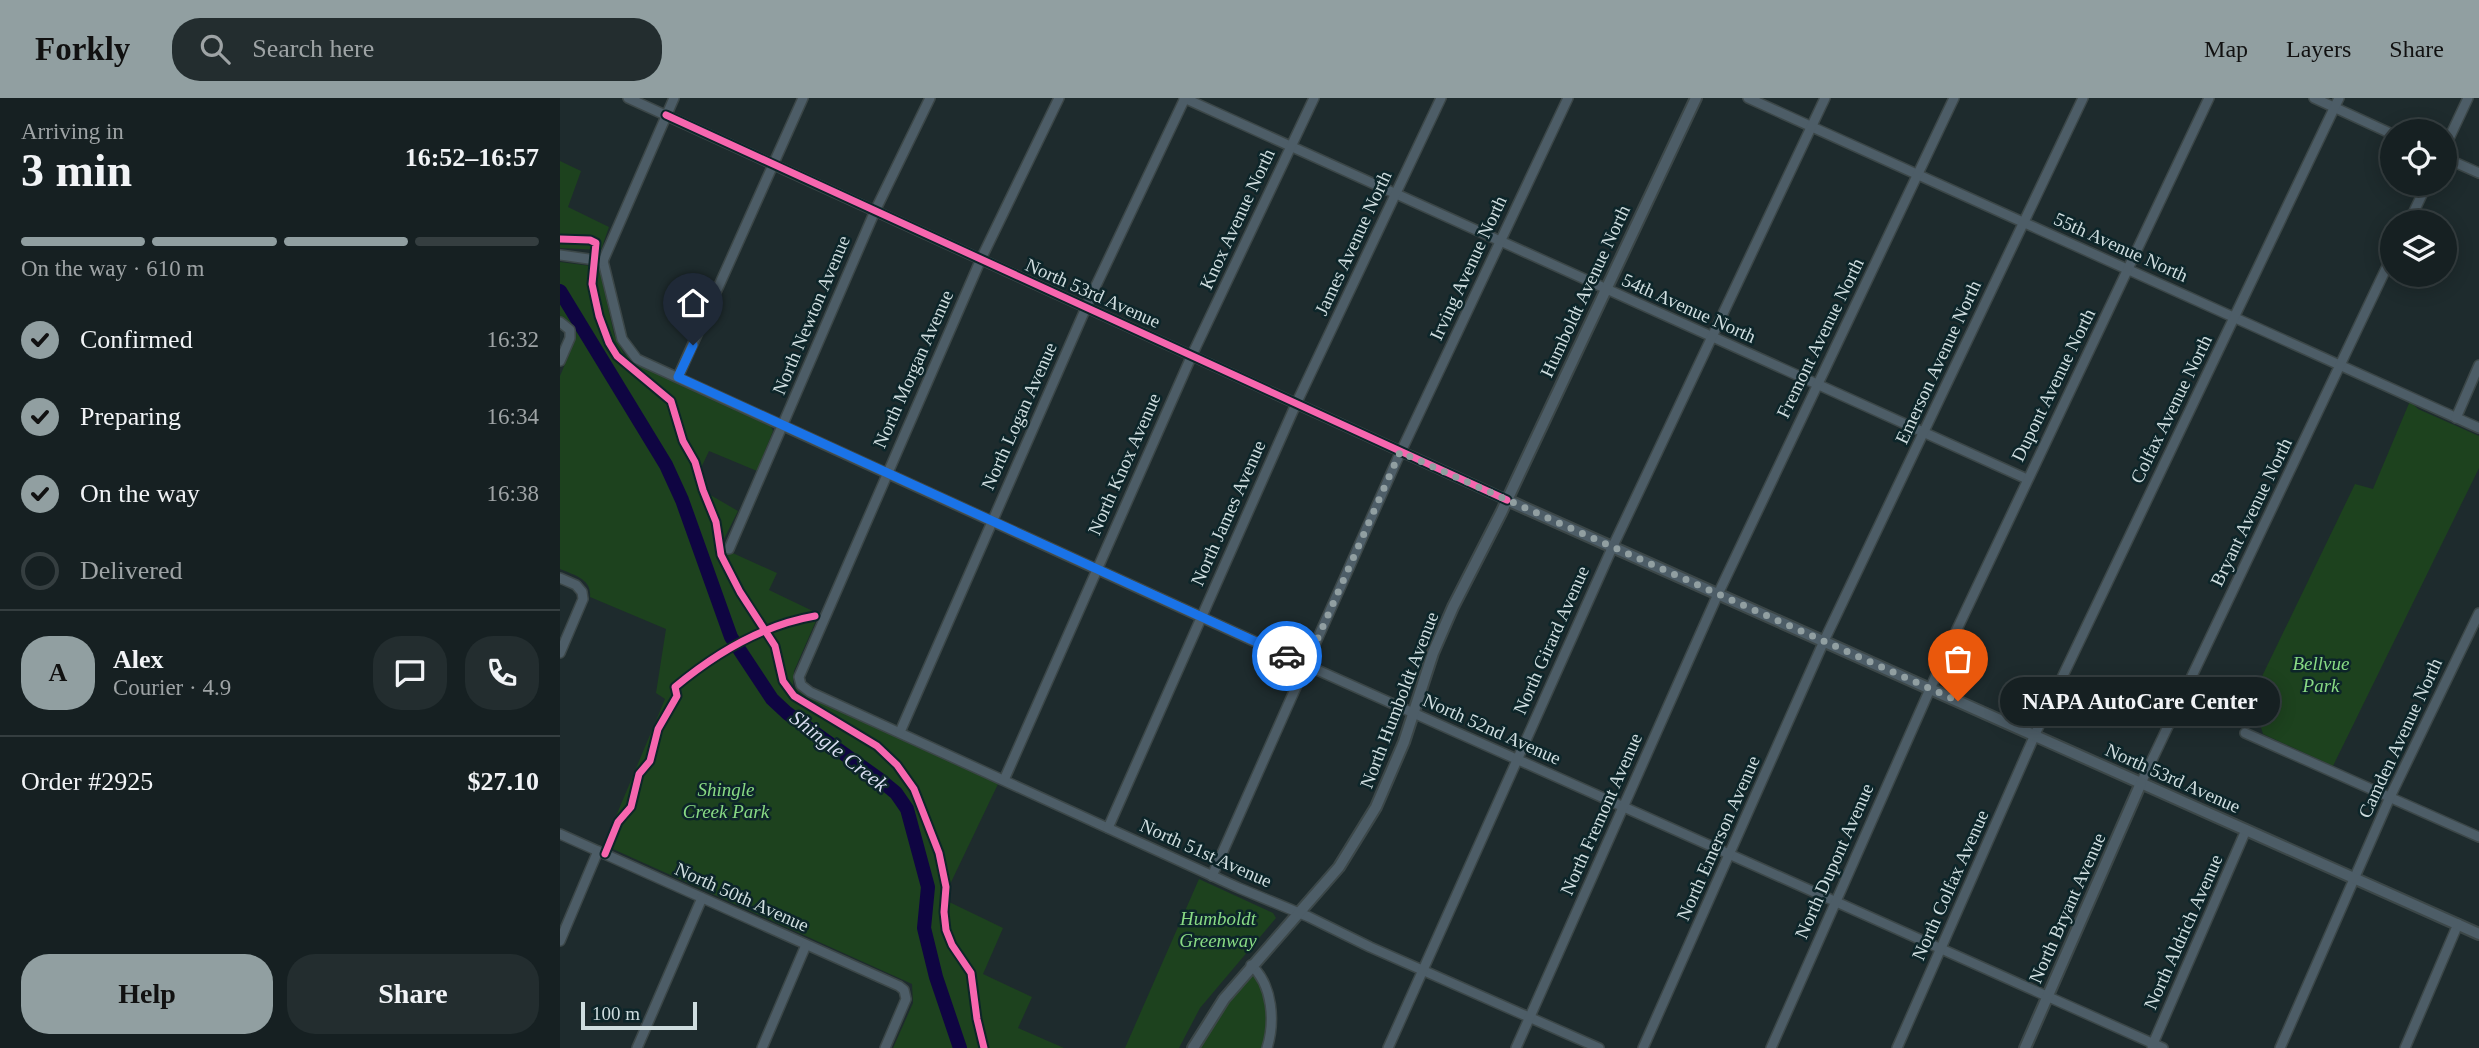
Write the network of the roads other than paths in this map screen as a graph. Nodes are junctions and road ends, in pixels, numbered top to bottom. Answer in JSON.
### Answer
{"nodes":[{"id":1,"x":628,"y":98,"type":"edge"},
{"id":2,"x":674,"y":98,"type":"edge"},
{"id":3,"x":803,"y":98,"type":"edge"},
{"id":4,"x":930,"y":98,"type":"edge"},
{"id":5,"x":1059,"y":98,"type":"edge"},
{"id":6,"x":1184,"y":98,"type":"edge"},
{"id":7,"x":1314,"y":98,"type":"edge"},
{"id":8,"x":1441,"y":98,"type":"edge"},
{"id":9,"x":1568,"y":98,"type":"edge"},
{"id":10,"x":1696,"y":98,"type":"edge"},
{"id":11,"x":1748,"y":98,"type":"edge"},
{"id":12,"x":1825,"y":98,"type":"edge"},
{"id":13,"x":1954,"y":98,"type":"edge"},
{"id":14,"x":2083,"y":98,"type":"edge"},
{"id":15,"x":2209,"y":98,"type":"edge"},
{"id":16,"x":2315,"y":98,"type":"edge"},
{"id":17,"x":2468,"y":98,"type":"edge"},
{"id":18,"x":2337,"y":103,"type":"edge"},
{"id":19,"x":666,"y":115,"type":"junction"},
{"id":20,"x":2457,"y":121,"type":"edge"},
{"id":21,"x":1812,"y":126,"type":"junction"},
{"id":22,"x":2380,"y":127,"type":"edge"},
{"id":23,"x":1291,"y":147,"type":"junction"},
{"id":24,"x":2457,"y":163,"type":"edge"},
{"id":25,"x":771,"y":164,"type":"junction"},
{"id":26,"x":2479,"y":173,"type":"edge"},
{"id":27,"x":1918,"y":174,"type":"junction"},
{"id":28,"x":1395,"y":194,"type":"junction"},
{"id":29,"x":875,"y":211,"type":"junction"},
{"id":30,"x":2023,"y":222,"type":"junction"},
{"id":31,"x":1499,"y":242,"type":"junction"},
{"id":32,"x":560,"y":255,"type":"edge"},
{"id":33,"x":981,"y":259,"type":"junction"},
{"id":34,"x":603,"y":261,"type":"junction"},
{"id":35,"x":2128,"y":269,"type":"junction"},
{"id":36,"x":2380,"y":281,"type":"edge"},
{"id":37,"x":1605,"y":290,"type":"junction"},
{"id":38,"x":1087,"y":307,"type":"junction"},
{"id":39,"x":2235,"y":317,"type":"junction"},
{"id":40,"x":560,"y":322,"type":"edge"},
{"id":41,"x":1713,"y":337,"type":"junction"},
{"id":42,"x":1192,"y":355,"type":"junction"},
{"id":43,"x":560,"y":361,"type":"edge"},
{"id":44,"x":2340,"y":365,"type":"junction"},
{"id":45,"x":2479,"y":365,"type":"edge"},
{"id":46,"x":678,"y":377,"type":"junction"},
{"id":47,"x":1817,"y":384,"type":"junction"},
{"id":48,"x":1296,"y":404,"type":"junction"},
{"id":49,"x":2456,"y":418,"type":"junction"},
{"id":50,"x":782,"y":425,"type":"junction"},
{"id":51,"x":2479,"y":428,"type":"edge"},
{"id":52,"x":1924,"y":432,"type":"junction"},
{"id":53,"x":1400,"y":452,"type":"junction"},
{"id":54,"x":887,"y":472,"type":"junction"},
{"id":55,"x":2027,"y":479,"type":"junction"},
{"id":56,"x":1507,"y":500,"type":"junction"},
{"id":57,"x":992,"y":520,"type":"junction"},
{"id":58,"x":1613,"y":546,"type":"junction"},
{"id":59,"x":729,"y":549,"type":"dead end"},
{"id":60,"x":1097,"y":568,"type":"junction"},
{"id":61,"x":560,"y":578,"type":"edge"},
{"id":62,"x":1718,"y":594,"type":"junction"},
{"id":63,"x":2479,"y":613,"type":"edge"},
{"id":64,"x":1201,"y":617,"type":"junction"},
{"id":65,"x":1824,"y":641,"type":"junction"},
{"id":66,"x":560,"y":653,"type":"edge"},
{"id":67,"x":1306,"y":665,"type":"junction"},
{"id":68,"x":801,"y":685,"type":"joint"},
{"id":69,"x":1930,"y":688,"type":"junction"},
{"id":70,"x":1413,"y":712,"type":"junction"},
{"id":71,"x":900,"y":732,"type":"junction"},
{"id":72,"x":2245,"y":733,"type":"dead end"},
{"id":73,"x":2035,"y":736,"type":"junction"},
{"id":74,"x":1517,"y":759,"type":"junction"},
{"id":75,"x":1004,"y":780,"type":"junction"},
{"id":76,"x":2141,"y":783,"type":"junction"},
{"id":77,"x":2390,"y":797,"type":"junction"},
{"id":78,"x":1623,"y":807,"type":"junction"},
{"id":79,"x":1108,"y":828,"type":"junction"},
{"id":80,"x":2246,"y":830,"type":"junction"},
{"id":81,"x":560,"y":834,"type":"edge"},
{"id":82,"x":2479,"y":837,"type":"edge"},
{"id":83,"x":598,"y":851,"type":"junction"},
{"id":84,"x":1730,"y":854,"type":"junction"},
{"id":85,"x":1212,"y":876,"type":"junction"},
{"id":86,"x":2354,"y":879,"type":"junction"},
{"id":87,"x":702,"y":898,"type":"junction"},
{"id":88,"x":1835,"y":902,"type":"junction"},
{"id":89,"x":1298,"y":914,"type":"junction"},
{"id":90,"x":2458,"y":924,"type":"junction"},
{"id":91,"x":2479,"y":934,"type":"edge"},
{"id":92,"x":560,"y":941,"type":"edge"},
{"id":93,"x":806,"y":945,"type":"junction"},
{"id":94,"x":1941,"y":949,"type":"junction"},
{"id":95,"x":1251,"y":965,"type":"junction"},
{"id":96,"x":1422,"y":971,"type":"junction"},
{"id":97,"x":2047,"y":997,"type":"junction"},
{"id":98,"x":1529,"y":1017,"type":"junction"},
{"id":99,"x":2152,"y":1046,"type":"edge"},
{"id":100,"x":637,"y":1048,"type":"edge"},
{"id":101,"x":761,"y":1048,"type":"edge"},
{"id":102,"x":885,"y":1048,"type":"edge"},
{"id":103,"x":1193,"y":1048,"type":"edge"},
{"id":104,"x":1267,"y":1048,"type":"edge"},
{"id":105,"x":1388,"y":1048,"type":"edge"},
{"id":106,"x":1516,"y":1048,"type":"edge"},
{"id":107,"x":1598,"y":1048,"type":"edge"},
{"id":108,"x":1643,"y":1048,"type":"edge"},
{"id":109,"x":1771,"y":1048,"type":"edge"},
{"id":110,"x":1897,"y":1048,"type":"edge"},
{"id":111,"x":2025,"y":1048,"type":"edge"},
{"id":112,"x":2163,"y":1048,"type":"edge"},
{"id":113,"x":2280,"y":1048,"type":"edge"},
{"id":114,"x":2405,"y":1048,"type":"edge"}],
"edges":[{"from":1,"to":19,"type":"street","name":"North 53rd Avenue"},
{"from":2,"to":19,"type":"street"},
{"from":3,"to":25,"type":"street"},
{"from":4,"to":29,"type":"street","name":"North Newton Avenue"},
{"from":5,"to":33,"type":"street","name":"North Morgan Avenue"},
{"from":6,"to":23,"type":"street","name":"54th Avenue North"},
{"from":6,"to":38,"type":"street","name":"North Logan Avenue"},
{"from":7,"to":23,"type":"street","name":"Knox Avenue North"},
{"from":8,"to":28,"type":"street","name":"James Avenue North"},
{"from":9,"to":31,"type":"street","name":"Irving Avenue North"},
{"from":10,"to":37,"type":"street","name":"Humboldt Avenue North"},
{"from":11,"to":21,"type":"street","name":"55th Avenue North"},
{"from":12,"to":21,"type":"street","name":"North Girard Avenue"},
{"from":13,"to":27,"type":"street","name":"Fremont Avenue North"},
{"from":14,"to":30,"type":"street","name":"Emerson Avenue North"},
{"from":15,"to":35,"type":"street","name":"Dupont Avenue North"},
{"from":16,"to":18,"type":"street"},
{"from":17,"to":20,"type":"street"},
{"from":18,"to":22,"type":"street"},
{"from":18,"to":39,"type":"street","name":"Colfax Avenue North"},
{"from":19,"to":25,"type":"street","name":"North 53rd Avenue"},
{"from":19,"to":34,"type":"street"},
{"from":21,"to":27,"type":"street","name":"55th Avenue North"},
{"from":21,"to":41,"type":"street","name":"North Girard Avenue"},
{"from":23,"to":28,"type":"street","name":"54th Avenue North"},
{"from":23,"to":42,"type":"street","name":"Knox Avenue North"},
{"from":24,"to":26,"type":"street"},
{"from":25,"to":29,"type":"street","name":"North 53rd Avenue"},
{"from":25,"to":46,"type":"street"},
{"from":27,"to":30,"type":"street","name":"55th Avenue North"},
{"from":27,"to":47,"type":"street","name":"Fremont Avenue North"},
{"from":28,"to":31,"type":"street","name":"54th Avenue North"},
{"from":28,"to":48,"type":"street","name":"James Avenue North"},
{"from":29,"to":33,"type":"street","name":"North 53rd Avenue"},
{"from":29,"to":50,"type":"street","name":"North Newton Avenue"},
{"from":30,"to":35,"type":"street","name":"55th Avenue North"},
{"from":30,"to":52,"type":"street","name":"Emerson Avenue North"},
{"from":31,"to":37,"type":"street","name":"54th Avenue North"},
{"from":31,"to":53,"type":"street","name":"Irving Avenue North"},
{"from":32,"to":34,"type":"street"},
{"from":33,"to":38,"type":"street","name":"North 53rd Avenue"},
{"from":33,"to":54,"type":"street","name":"North Morgan Avenue"},
{"from":34,"to":46,"type":"street","name":"North 52nd Avenue"},
{"from":35,"to":39,"type":"street","name":"55th Avenue North"},
{"from":35,"to":55,"type":"street","name":"Dupont Avenue North"},
{"from":36,"to":44,"type":"street","name":"Bryant Avenue North"},
{"from":37,"to":41,"type":"street","name":"54th Avenue North"},
{"from":37,"to":56,"type":"street","name":"Humboldt Avenue North"},
{"from":38,"to":42,"type":"street","name":"North 53rd Avenue"},
{"from":38,"to":57,"type":"street","name":"North Logan Avenue"},
{"from":39,"to":44,"type":"street","name":"55th Avenue North"},
{"from":39,"to":73,"type":"street","name":"Colfax Avenue North"},
{"from":40,"to":43,"type":"street"},
{"from":41,"to":47,"type":"street","name":"54th Avenue North"},
{"from":41,"to":58,"type":"street","name":"North Girard Avenue"},
{"from":42,"to":48,"type":"street","name":"North 53rd Avenue"},
{"from":42,"to":60,"type":"street","name":"North Knox Avenue"},
{"from":44,"to":49,"type":"street","name":"55th Avenue North"},
{"from":44,"to":76,"type":"street","name":"Bryant Avenue North"},
{"from":45,"to":49,"type":"street"},
{"from":46,"to":50,"type":"street","name":"North 52nd Avenue"},
{"from":47,"to":52,"type":"street","name":"54th Avenue North"},
{"from":47,"to":62,"type":"street","name":"Fremont Avenue North"},
{"from":48,"to":53,"type":"street","name":"North 53rd Avenue"},
{"from":48,"to":64,"type":"street","name":"North James Avenue"},
{"from":49,"to":51,"type":"street","name":"55th Avenue North"},
{"from":50,"to":54,"type":"street","name":"North 52nd Avenue"},
{"from":50,"to":59,"type":"street","name":"North Newton Avenue"},
{"from":52,"to":55,"type":"street","name":"54th Avenue North"},
{"from":52,"to":65,"type":"street","name":"Emerson Avenue North"},
{"from":53,"to":56,"type":"street","name":"North 53rd Avenue"},
{"from":53,"to":67,"type":"street","name":"Irving Avenue North"},
{"from":54,"to":57,"type":"street","name":"North 52nd Avenue"},
{"from":54,"to":68,"type":"street","name":"North Morgan Avenue"},
{"from":55,"to":69,"type":"street","name":"Dupont Avenue North"},
{"from":56,"to":58,"type":"street","name":"North 53rd Avenue"},
{"from":56,"to":70,"type":"street","name":"North Humboldt Avenue"},
{"from":57,"to":60,"type":"street","name":"North 52nd Avenue"},
{"from":57,"to":71,"type":"street","name":"North Logan Avenue"},
{"from":58,"to":62,"type":"street","name":"North 53rd Avenue"},
{"from":58,"to":74,"type":"street","name":"North Girard Avenue"},
{"from":60,"to":64,"type":"street","name":"North 52nd Avenue"},
{"from":60,"to":75,"type":"street","name":"North Knox Avenue"},
{"from":61,"to":66,"type":"street"},
{"from":62,"to":65,"type":"street","name":"North 53rd Avenue"},
{"from":62,"to":78,"type":"street","name":"North Fremont Avenue"},
{"from":63,"to":77,"type":"street","name":"Camden Avenue North"},
{"from":64,"to":67,"type":"street","name":"North 52nd Avenue"},
{"from":64,"to":79,"type":"street","name":"North James Avenue"},
{"from":65,"to":69,"type":"street","name":"North 53rd Avenue"},
{"from":65,"to":84,"type":"street","name":"North Emerson Avenue"},
{"from":67,"to":70,"type":"street","name":"North 52nd Avenue"},
{"from":67,"to":85,"type":"street","name":"Irving Avenue North"},
{"from":68,"to":71,"type":"street","name":"North 51st Avenue"},
{"from":69,"to":73,"type":"street","name":"North 53rd Avenue"},
{"from":69,"to":88,"type":"street","name":"North Dupont Avenue"},
{"from":70,"to":74,"type":"street","name":"North 52nd Avenue"},
{"from":70,"to":89,"type":"street","name":"North Humboldt Avenue"},
{"from":71,"to":75,"type":"street","name":"North 51st Avenue"},
{"from":72,"to":77,"type":"street"},
{"from":73,"to":76,"type":"street","name":"North 53rd Avenue"},
{"from":73,"to":94,"type":"street","name":"North Colfax Avenue"},
{"from":74,"to":78,"type":"street","name":"North 52nd Avenue"},
{"from":74,"to":96,"type":"street","name":"North Girard Avenue"},
{"from":75,"to":79,"type":"street","name":"North 51st Avenue"},
{"from":76,"to":80,"type":"street","name":"North 53rd Avenue"},
{"from":76,"to":97,"type":"street","name":"North Bryant Avenue"},
{"from":77,"to":82,"type":"street"},
{"from":77,"to":86,"type":"street","name":"Camden Avenue North"},
{"from":78,"to":84,"type":"street","name":"North 52nd Avenue"},
{"from":78,"to":98,"type":"street","name":"North Fremont Avenue"},
{"from":79,"to":85,"type":"street","name":"North 51st Avenue"},
{"from":80,"to":86,"type":"street","name":"North 53rd Avenue"},
{"from":80,"to":99,"type":"street","name":"North Aldrich Avenue"},
{"from":81,"to":83,"type":"street","name":"North 50th Avenue"},
{"from":83,"to":87,"type":"street","name":"North 50th Avenue"},
{"from":83,"to":92,"type":"street"},
{"from":84,"to":88,"type":"street","name":"North 52nd Avenue"},
{"from":84,"to":108,"type":"street","name":"North Emerson Avenue"},
{"from":85,"to":89,"type":"street","name":"North 51st Avenue"},
{"from":86,"to":90,"type":"street","name":"North 53rd Avenue"},
{"from":86,"to":113,"type":"street","name":"Camden Avenue North"},
{"from":87,"to":93,"type":"street","name":"North 50th Avenue"},
{"from":87,"to":100,"type":"street"},
{"from":88,"to":94,"type":"street","name":"North 52nd Avenue"},
{"from":88,"to":109,"type":"street","name":"North Dupont Avenue"},
{"from":89,"to":95,"type":"street","name":"North Humboldt Avenue"},
{"from":89,"to":96,"type":"street","name":"North 51st Avenue"},
{"from":90,"to":91,"type":"street","name":"North 53rd Avenue"},
{"from":90,"to":114,"type":"street"},
{"from":93,"to":101,"type":"street"},
{"from":93,"to":102,"type":"street","name":"North 50th Avenue"},
{"from":94,"to":97,"type":"street","name":"North 52nd Avenue"},
{"from":94,"to":110,"type":"street","name":"North Colfax Avenue"},
{"from":95,"to":103,"type":"street","name":"North Humboldt Avenue"},
{"from":95,"to":104,"type":"street"},
{"from":96,"to":98,"type":"street","name":"North 51st Avenue"},
{"from":96,"to":105,"type":"street","name":"North Girard Avenue"},
{"from":97,"to":99,"type":"street","name":"North 52nd Avenue"},
{"from":97,"to":111,"type":"street","name":"North Bryant Avenue"},
{"from":98,"to":106,"type":"street","name":"North Fremont Avenue"},
{"from":98,"to":107,"type":"street","name":"North 51st Avenue"},
{"from":99,"to":112,"type":"street","name":"North 52nd Avenue"}]}
